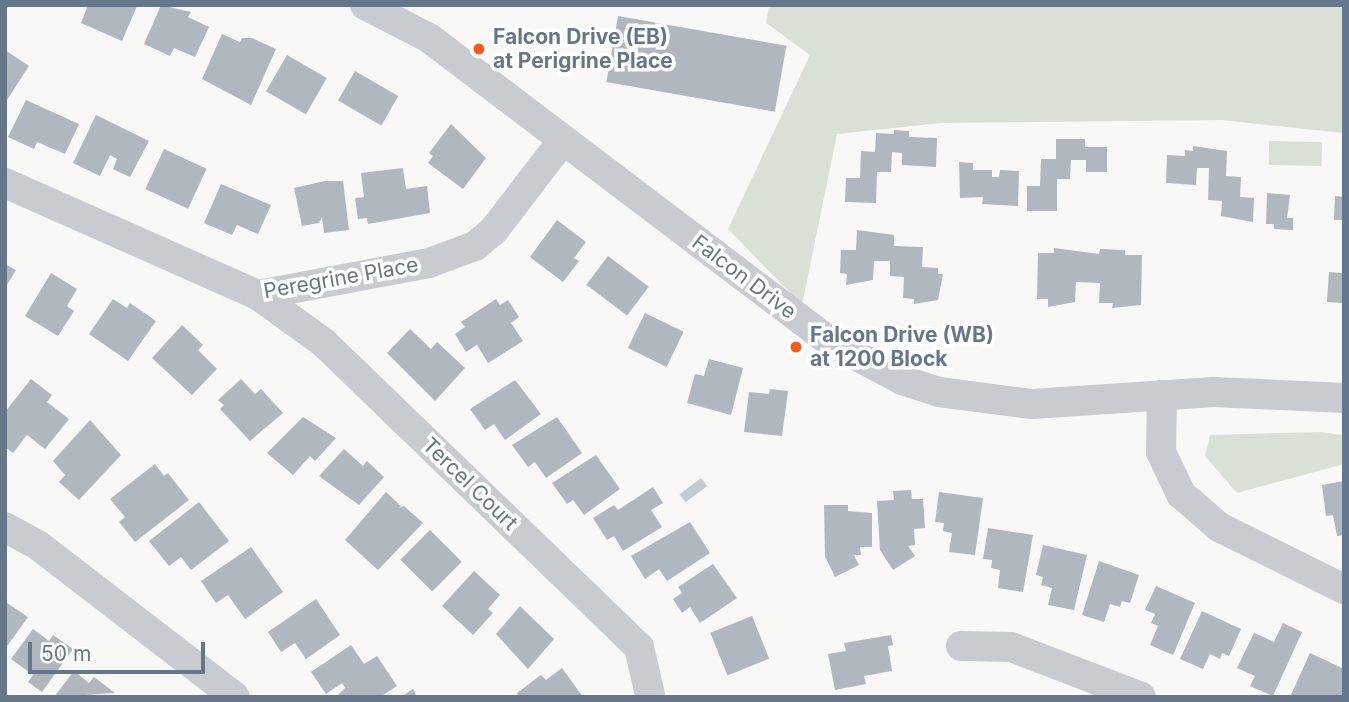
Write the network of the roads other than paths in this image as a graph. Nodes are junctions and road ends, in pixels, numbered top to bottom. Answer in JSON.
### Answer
{"nodes":[{"id":1,"x":365,"y":5,"type":"edge"},
{"id":2,"x":563,"y":140,"type":"junction"},
{"id":3,"x":5,"y":183,"type":"edge"},
{"id":4,"x":258,"y":295,"type":"junction"},
{"id":5,"x":1162,"y":395,"type":"junction"},
{"id":6,"x":1344,"y":398,"type":"edge"},
{"id":7,"x":5,"y":527,"type":"edge"},
{"id":8,"x":1344,"y":589,"type":"edge"},
{"id":9,"x":961,"y":646,"type":"dead end"},
{"id":10,"x":650,"y":695,"type":"dead end"},
{"id":11,"x":235,"y":697,"type":"edge"},
{"id":12,"x":1141,"y":697,"type":"edge"}],
"edges":[{"from":1,"to":2,"type":"street","name":"Falcon Drive"},
{"from":2,"to":4,"type":"street","name":"Peregrine Place"},
{"from":2,"to":5,"type":"street","name":"Falcon Drive"},
{"from":3,"to":4,"type":"street","name":"Peregrine Place"},
{"from":4,"to":10,"type":"street","name":"Tercel Court"},
{"from":5,"to":6,"type":"street","name":"Falcon Drive"},
{"from":5,"to":8,"type":"street"},
{"from":7,"to":11,"type":"street"},
{"from":9,"to":12,"type":"street"}]}
